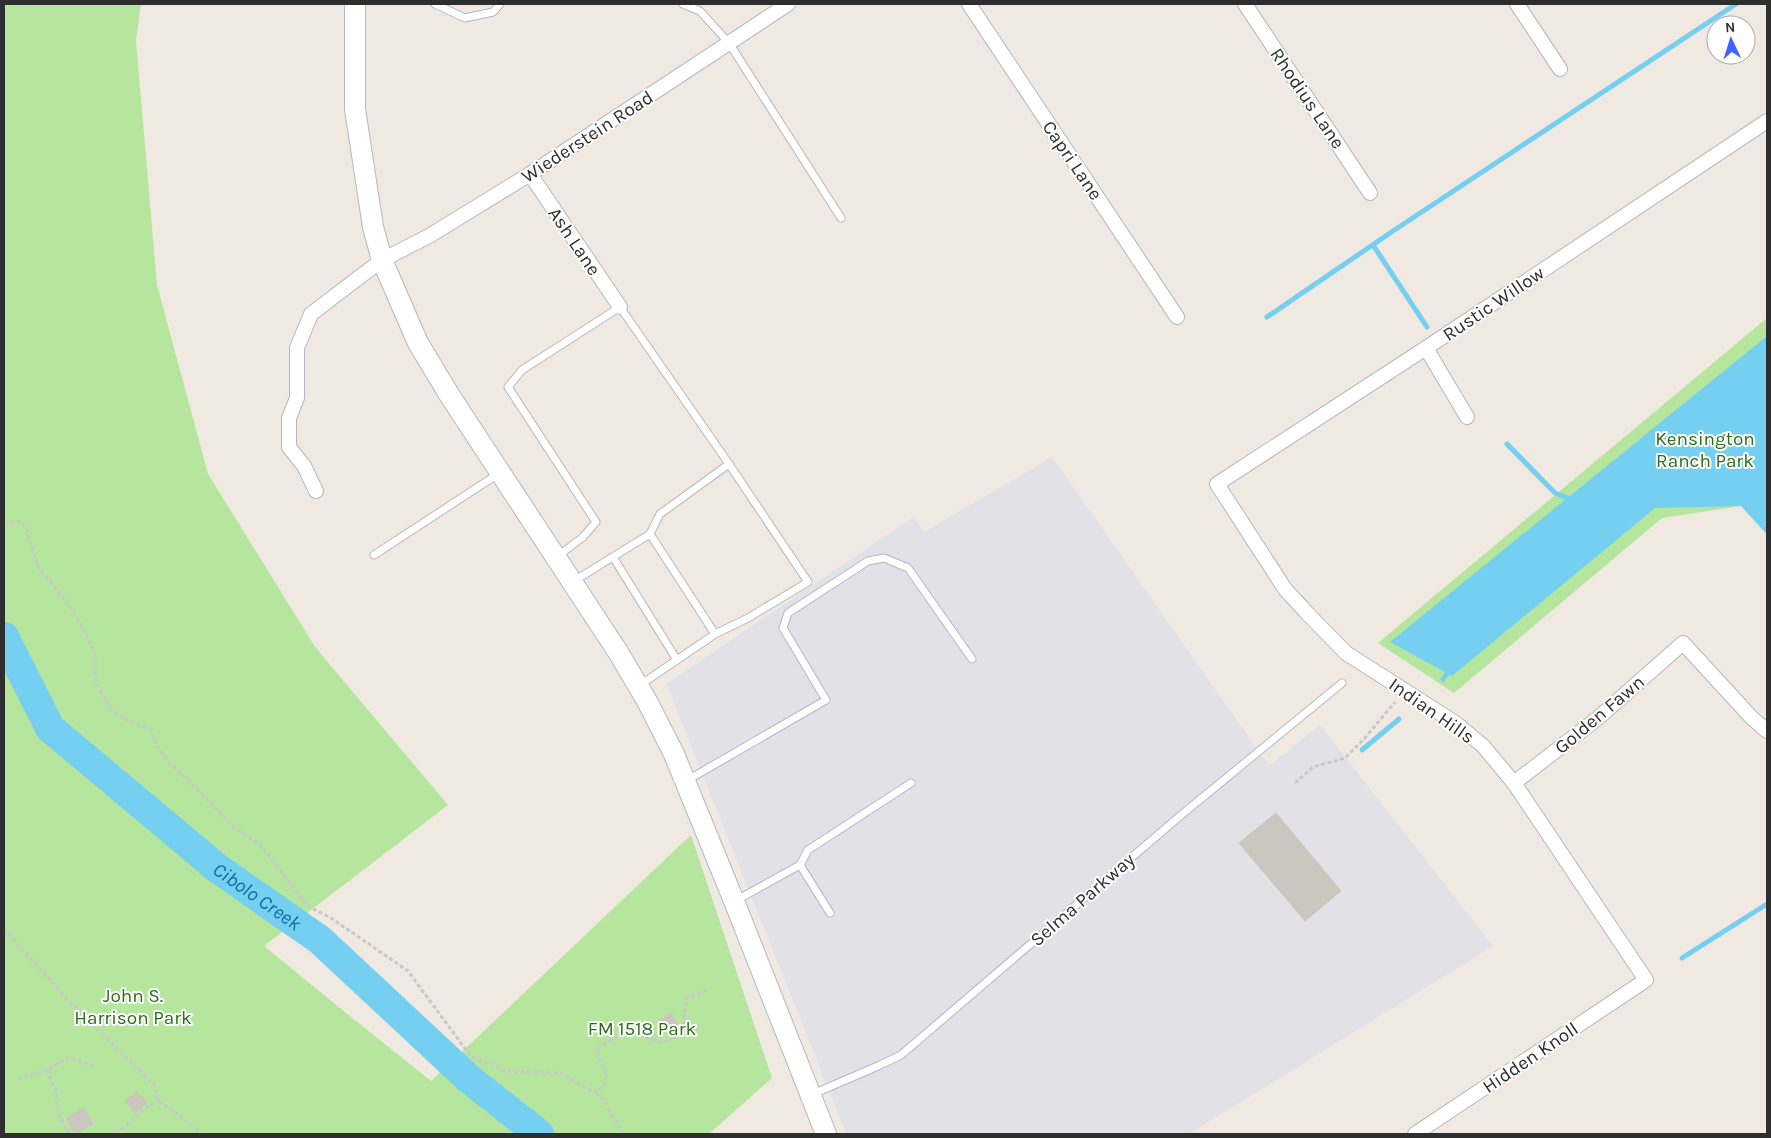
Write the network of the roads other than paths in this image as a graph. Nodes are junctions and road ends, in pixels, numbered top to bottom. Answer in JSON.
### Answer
{"nodes":[{"id":1,"x":355,"y":4,"type":"edge"},
{"id":2,"x":435,"y":4,"type":"edge"},
{"id":3,"x":500,"y":4,"type":"edge"},
{"id":4,"x":683,"y":4,"type":"edge"},
{"id":5,"x":788,"y":4,"type":"edge"},
{"id":6,"x":969,"y":4,"type":"edge"},
{"id":7,"x":1245,"y":4,"type":"edge"},
{"id":8,"x":1517,"y":4,"type":"edge"},
{"id":9,"x":728,"y":43,"type":"junction"},
{"id":10,"x":1560,"y":69,"type":"dead end"},
{"id":11,"x":1767,"y":122,"type":"edge"},
{"id":12,"x":530,"y":174,"type":"junction"},
{"id":13,"x":1370,"y":193,"type":"dead end"},
{"id":14,"x":841,"y":218,"type":"dead end"},
{"id":15,"x":382,"y":260,"type":"junction"},
{"id":16,"x":620,"y":307,"type":"junction"},
{"id":17,"x":1177,"y":317,"type":"dead end"},
{"id":18,"x":1426,"y":348,"type":"junction"},
{"id":19,"x":1467,"y":417,"type":"dead end"},
{"id":20,"x":729,"y":464,"type":"junction"},
{"id":21,"x":500,"y":472,"type":"junction"},
{"id":22,"x":1217,"y":484,"type":"joint"},
{"id":23,"x":316,"y":491,"type":"dead end"},
{"id":24,"x":650,"y":534,"type":"junction"},
{"id":25,"x":374,"y":555,"type":"dead end"},
{"id":26,"x":556,"y":557,"type":"junction"},
{"id":27,"x":613,"y":557,"type":"junction"},
{"id":28,"x":572,"y":582,"type":"junction"},
{"id":29,"x":715,"y":634,"type":"junction"},
{"id":30,"x":972,"y":659,"type":"dead end"},
{"id":31,"x":677,"y":660,"type":"junction"},
{"id":32,"x":1342,"y":683,"type":"dead end"},
{"id":33,"x":638,"y":686,"type":"junction"},
{"id":34,"x":1767,"y":731,"type":"edge"},
{"id":35,"x":685,"y":781,"type":"junction"},
{"id":36,"x":911,"y":783,"type":"dead end"},
{"id":37,"x":1514,"y":783,"type":"junction"},
{"id":38,"x":800,"y":865,"type":"junction"},
{"id":39,"x":734,"y":901,"type":"junction"},
{"id":40,"x":830,"y":913,"type":"dead end"},
{"id":41,"x":1646,"y":980,"type":"joint"},
{"id":42,"x":810,"y":1095,"type":"junction"},
{"id":43,"x":826,"y":1134,"type":"edge"},
{"id":44,"x":1414,"y":1134,"type":"edge"}],
"edges":[{"from":1,"to":15,"type":"main road"},
{"from":2,"to":3,"type":"lane"},
{"from":4,"to":9,"type":"lane"},
{"from":5,"to":9,"type":"street","name":"Wiederstein Road"},
{"from":6,"to":17,"type":"street","name":"Capri Lane"},
{"from":7,"to":13,"type":"street","name":"Rhodius Lane"},
{"from":8,"to":10,"type":"street"},
{"from":9,"to":12,"type":"street","name":"Wiederstein Road"},
{"from":9,"to":14,"type":"lane"},
{"from":11,"to":18,"type":"street","name":"Rustic Willow"},
{"from":12,"to":15,"type":"street","name":"Wiederstein Road"},
{"from":12,"to":16,"type":"street","name":"Ash Lane"},
{"from":15,"to":21,"type":"main road"},
{"from":15,"to":23,"type":"street","name":"Wiederstein Road"},
{"from":16,"to":20,"type":"lane"},
{"from":16,"to":26,"type":"lane"},
{"from":18,"to":19,"type":"street"},
{"from":18,"to":22,"type":"street","name":"Rustic Willow"},
{"from":20,"to":24,"type":"lane"},
{"from":20,"to":29,"type":"lane"},
{"from":21,"to":25,"type":"lane"},
{"from":21,"to":26,"type":"main road"},
{"from":22,"to":37,"type":"street","name":"Indian Hills"},
{"from":24,"to":27,"type":"lane"},
{"from":24,"to":29,"type":"lane"},
{"from":26,"to":28,"type":"main road"},
{"from":27,"to":28,"type":"lane"},
{"from":27,"to":31,"type":"lane"},
{"from":28,"to":33,"type":"main road"},
{"from":29,"to":31,"type":"lane"},
{"from":30,"to":35,"type":"lane"},
{"from":31,"to":33,"type":"lane"},
{"from":32,"to":42,"type":"lane","name":"Selma Parkway"},
{"from":33,"to":35,"type":"main road"},
{"from":34,"to":37,"type":"street","name":"Golden Fawn"},
{"from":35,"to":39,"type":"main road"},
{"from":36,"to":38,"type":"lane"},
{"from":37,"to":41,"type":"street","name":"Indian Hills"},
{"from":38,"to":39,"type":"lane"},
{"from":38,"to":40,"type":"lane"},
{"from":39,"to":42,"type":"main road"},
{"from":41,"to":44,"type":"street","name":"Hidden Knoll"},
{"from":42,"to":43,"type":"main road"}]}
